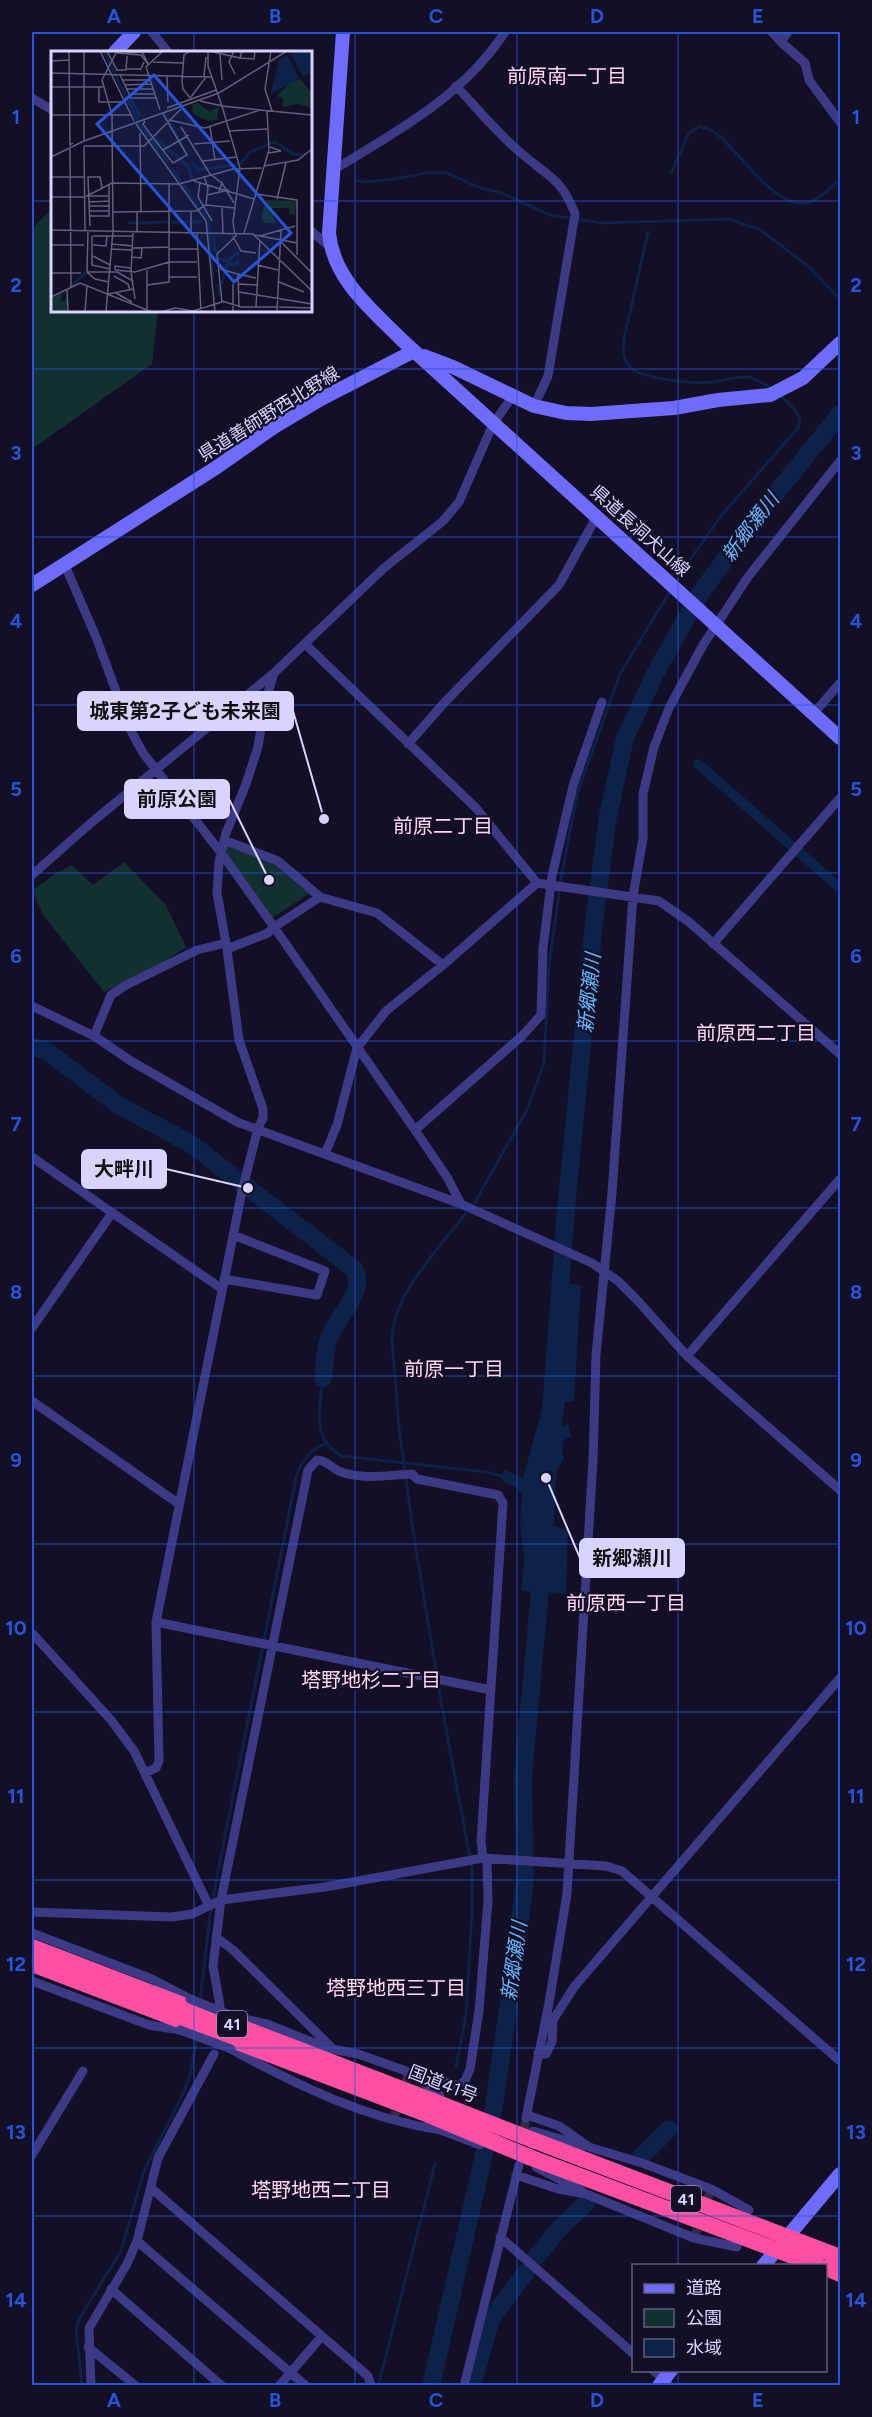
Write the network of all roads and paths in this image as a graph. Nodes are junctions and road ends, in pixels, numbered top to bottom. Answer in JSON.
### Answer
{"nodes":[{"id":1,"x":134,"y":32,"type":"edge"},
{"id":2,"x":153,"y":32,"type":"edge"},
{"id":3,"x":343,"y":32,"type":"edge"},
{"id":4,"x":505,"y":32,"type":"edge"},
{"id":5,"x":772,"y":32,"type":"edge"},
{"id":6,"x":788,"y":32,"type":"edge"},
{"id":7,"x":782,"y":42,"type":"junction"},
{"id":8,"x":116,"y":51,"type":"edge"},
{"id":9,"x":167,"y":51,"type":"edge"},
{"id":10,"x":456,"y":86,"type":"junction"},
{"id":11,"x":32,"y":98,"type":"edge"},
{"id":12,"x":51,"y":109,"type":"edge"},
{"id":13,"x":840,"y":122,"type":"edge"},
{"id":14,"x":333,"y":173,"type":"junction"},
{"id":15,"x":312,"y":232,"type":"edge"},
{"id":16,"x":330,"y":247,"type":"junction"},
{"id":17,"x":840,"y":343,"type":"edge"},
{"id":18,"x":414,"y":351,"type":"junction"},
{"id":19,"x":512,"y":397,"type":"junction"},
{"id":20,"x":534,"y":406,"type":"junction"},
{"id":21,"x":493,"y":424,"type":"junction"},
{"id":22,"x":840,"y":461,"type":"edge"},
{"id":23,"x":597,"y":516,"type":"junction"},
{"id":24,"x":64,"y":563,"type":"junction"},
{"id":25,"x":32,"y":585,"type":"edge"},
{"id":26,"x":717,"y":624,"type":"junction"},
{"id":27,"x":305,"y":644,"type":"junction"},
{"id":28,"x":274,"y":673,"type":"junction"},
{"id":29,"x":840,"y":683,"type":"edge"},
{"id":30,"x":602,"y":702,"type":"dead end"},
{"id":31,"x":814,"y":713,"type":"junction"},
{"id":32,"x":840,"y":738,"type":"edge"},
{"id":33,"x":408,"y":744,"type":"junction"},
{"id":34,"x":155,"y":769,"type":"junction"},
{"id":35,"x":840,"y":798,"type":"edge"},
{"id":36,"x":224,"y":840,"type":"junction"},
{"id":37,"x":222,"y":854,"type":"junction"},
{"id":38,"x":32,"y":875,"type":"edge"},
{"id":39,"x":537,"y":883,"type":"junction"},
{"id":40,"x":552,"y":885,"type":"junction"},
{"id":41,"x":633,"y":896,"type":"junction"},
{"id":42,"x":320,"y":897,"type":"junction"},
{"id":43,"x":274,"y":927,"type":"junction"},
{"id":44,"x":713,"y":944,"type":"junction"},
{"id":45,"x":226,"y":946,"type":"junction"},
{"id":46,"x":444,"y":965,"type":"junction"},
{"id":47,"x":32,"y":1006,"type":"edge"},
{"id":48,"x":94,"y":1036,"type":"junction"},
{"id":49,"x":357,"y":1047,"type":"junction"},
{"id":50,"x":840,"y":1054,"type":"edge"},
{"id":51,"x":258,"y":1128,"type":"junction"},
{"id":52,"x":415,"y":1130,"type":"junction"},
{"id":53,"x":325,"y":1154,"type":"junction"},
{"id":54,"x":32,"y":1157,"type":"edge"},
{"id":55,"x":840,"y":1179,"type":"edge"},
{"id":56,"x":461,"y":1204,"type":"junction"},
{"id":57,"x":112,"y":1213,"type":"junction"},
{"id":58,"x":233,"y":1235,"type":"junction"},
{"id":59,"x":604,"y":1271,"type":"junction"},
{"id":60,"x":224,"y":1279,"type":"junction"},
{"id":61,"x":222,"y":1289,"type":"junction"},
{"id":62,"x":32,"y":1328,"type":"edge"},
{"id":63,"x":687,"y":1356,"type":"junction"},
{"id":64,"x":32,"y":1401,"type":"edge"},
{"id":65,"x":840,"y":1490,"type":"edge"},
{"id":66,"x":179,"y":1504,"type":"junction"},
{"id":67,"x":156,"y":1622,"type":"junction"},
{"id":68,"x":32,"y":1633,"type":"edge"},
{"id":69,"x":272,"y":1645,"type":"junction"},
{"id":70,"x":840,"y":1678,"type":"edge"},
{"id":71,"x":491,"y":1690,"type":"junction"},
{"id":72,"x":146,"y":1773,"type":"junction"},
{"id":73,"x":482,"y":1858,"type":"junction"},
{"id":74,"x":568,"y":1863,"type":"junction"},
{"id":75,"x":651,"y":1896,"type":"junction"},
{"id":76,"x":221,"y":1900,"type":"junction"},
{"id":77,"x":209,"y":1906,"type":"junction"},
{"id":78,"x":32,"y":1912,"type":"edge"},
{"id":79,"x":32,"y":1933,"type":"edge"},
{"id":80,"x":216,"y":1937,"type":"junction"},
{"id":81,"x":32,"y":1947,"type":"edge"},
{"id":82,"x":32,"y":1964,"type":"edge"},
{"id":83,"x":32,"y":1981,"type":"edge"},
{"id":84,"x":220,"y":2006,"type":"dead end"},
{"id":85,"x":333,"y":2049,"type":"junction"},
{"id":86,"x":538,"y":2053,"type":"junction"},
{"id":87,"x":214,"y":2054,"type":"dead end"},
{"id":88,"x":840,"y":2061,"type":"edge"},
{"id":89,"x":83,"y":2071,"type":"dead end"},
{"id":90,"x":409,"y":2072,"type":"junction"},
{"id":91,"x":434,"y":2103,"type":"junction"},
{"id":92,"x":533,"y":2136,"type":"junction"},
{"id":93,"x":589,"y":2147,"type":"junction"},
{"id":94,"x":32,"y":2155,"type":"edge"},
{"id":95,"x":525,"y":2161,"type":"junction"},
{"id":96,"x":840,"y":2174,"type":"edge"},
{"id":97,"x":516,"y":2175,"type":"junction"},
{"id":98,"x":151,"y":2188,"type":"junction"},
{"id":99,"x":586,"y":2194,"type":"junction"},
{"id":100,"x":749,"y":2210,"type":"dead end"},
{"id":101,"x":500,"y":2237,"type":"junction"},
{"id":102,"x":137,"y":2241,"type":"junction"},
{"id":103,"x":782,"y":2244,"type":"junction"},
{"id":104,"x":736,"y":2247,"type":"dead end"},
{"id":105,"x":840,"y":2257,"type":"edge"},
{"id":106,"x":764,"y":2264,"type":"edge"},
{"id":107,"x":817,"y":2264,"type":"edge"},
{"id":108,"x":111,"y":2289,"type":"junction"},
{"id":109,"x":322,"y":2336,"type":"junction"},
{"id":110,"x":88,"y":2347,"type":"junction"},
{"id":111,"x":632,"y":2353,"type":"edge"},
{"id":112,"x":290,"y":2372,"type":"junction"},
{"id":113,"x":91,"y":2385,"type":"edge"},
{"id":114,"x":136,"y":2385,"type":"edge"},
{"id":115,"x":222,"y":2385,"type":"edge"},
{"id":116,"x":279,"y":2385,"type":"edge"},
{"id":117,"x":306,"y":2385,"type":"edge"},
{"id":118,"x":371,"y":2385,"type":"edge"},
{"id":119,"x":464,"y":2385,"type":"edge"}],
"edges":[{"from":1,"to":8,"type":"main road"},
{"from":2,"to":9,"type":"street"},
{"from":3,"to":14,"type":"main road"},
{"from":4,"to":10,"type":"street"},
{"from":5,"to":7,"type":"street"},
{"from":6,"to":7,"type":"street"},
{"from":7,"to":13,"type":"street"},
{"from":10,"to":14,"type":"street"},
{"from":10,"to":20,"type":"street"},
{"from":11,"to":12,"type":"street"},
{"from":14,"to":16,"type":"main road"},
{"from":15,"to":16,"type":"street"},
{"from":16,"to":18,"type":"main road"},
{"from":17,"to":20,"type":"main road"},
{"from":18,"to":19,"type":"main road"},
{"from":18,"to":21,"type":"main road","name":"県道長洞犬山線"},
{"from":18,"to":24,"type":"main road","name":"県道善師野西北野線"},
{"from":19,"to":20,"type":"main road"},
{"from":19,"to":21,"type":"street"},
{"from":21,"to":23,"type":"main road","name":"県道長洞犬山線"},
{"from":21,"to":27,"type":"street"},
{"from":22,"to":26,"type":"street"},
{"from":23,"to":26,"type":"main road","name":"県道長洞犬山線"},
{"from":23,"to":33,"type":"street"},
{"from":24,"to":25,"type":"main road","name":"県道善師野西北野線"},
{"from":24,"to":34,"type":"street"},
{"from":26,"to":31,"type":"main road","name":"県道長洞犬山線"},
{"from":26,"to":41,"type":"street"},
{"from":27,"to":28,"type":"street"},
{"from":27,"to":33,"type":"street"},
{"from":28,"to":34,"type":"street"},
{"from":28,"to":36,"type":"street"},
{"from":29,"to":31,"type":"street"},
{"from":30,"to":40,"type":"street"},
{"from":31,"to":32,"type":"main road","name":"県道長洞犬山線"},
{"from":33,"to":39,"type":"street"},
{"from":34,"to":37,"type":"street"},
{"from":34,"to":38,"type":"street"},
{"from":35,"to":44,"type":"street"},
{"from":36,"to":37,"type":"street"},
{"from":36,"to":42,"type":"street"},
{"from":37,"to":43,"type":"street"},
{"from":37,"to":45,"type":"street"},
{"from":39,"to":40,"type":"street"},
{"from":39,"to":46,"type":"street"},
{"from":40,"to":41,"type":"street"},
{"from":40,"to":52,"type":"street"},
{"from":41,"to":44,"type":"street"},
{"from":41,"to":59,"type":"street"},
{"from":42,"to":43,"type":"street"},
{"from":42,"to":46,"type":"street"},
{"from":43,"to":45,"type":"street"},
{"from":43,"to":49,"type":"street"},
{"from":44,"to":50,"type":"street"},
{"from":45,"to":48,"type":"street"},
{"from":45,"to":51,"type":"street"},
{"from":46,"to":49,"type":"street"},
{"from":47,"to":48,"type":"street"},
{"from":48,"to":51,"type":"street"},
{"from":49,"to":52,"type":"street"},
{"from":49,"to":53,"type":"street"},
{"from":51,"to":53,"type":"street"},
{"from":51,"to":58,"type":"street"},
{"from":52,"to":56,"type":"street"},
{"from":53,"to":56,"type":"street"},
{"from":54,"to":57,"type":"street"},
{"from":55,"to":63,"type":"street"},
{"from":56,"to":59,"type":"street"},
{"from":57,"to":61,"type":"street"},
{"from":57,"to":62,"type":"street"},
{"from":58,"to":60,"type":"street"},
{"from":58,"to":60,"type":"street"},
{"from":59,"to":63,"type":"street"},
{"from":59,"to":74,"type":"street"},
{"from":60,"to":61,"type":"street"},
{"from":61,"to":66,"type":"street"},
{"from":63,"to":65,"type":"street"},
{"from":64,"to":66,"type":"street"},
{"from":66,"to":67,"type":"street"},
{"from":67,"to":69,"type":"street"},
{"from":67,"to":72,"type":"street"},
{"from":68,"to":72,"type":"street"},
{"from":69,"to":71,"type":"street"},
{"from":69,"to":71,"type":"street"},
{"from":69,"to":76,"type":"street"},
{"from":70,"to":75,"type":"street"},
{"from":71,"to":73,"type":"street"},
{"from":72,"to":77,"type":"street"},
{"from":73,"to":74,"type":"street"},
{"from":73,"to":76,"type":"street"},
{"from":73,"to":90,"type":"street"},
{"from":74,"to":75,"type":"street"},
{"from":74,"to":86,"type":"street"},
{"from":75,"to":86,"type":"street"},
{"from":75,"to":88,"type":"street"},
{"from":76,"to":77,"type":"street"},
{"from":76,"to":80,"type":"street"},
{"from":77,"to":78,"type":"street"},
{"from":79,"to":85,"type":"street","bridge":true},
{"from":80,"to":84,"type":"street"},
{"from":80,"to":85,"type":"street"},
{"from":81,"to":91,"type":"highway","name":"国道41号","number":"41"},
{"from":82,"to":91,"type":"highway","name":"国道41号","number":"41"},
{"from":83,"to":95,"type":"street","bridge":true},
{"from":85,"to":90,"type":"street"},
{"from":86,"to":93,"type":"street"},
{"from":87,"to":98,"type":"street"},
{"from":89,"to":94,"type":"street"},
{"from":90,"to":91,"type":"street"},
{"from":91,"to":92,"type":"highway","name":"国道41号","number":"41","bridge":true},
{"from":91,"to":95,"type":"highway","name":"国道41号","number":"41","bridge":true},
{"from":92,"to":93,"type":"street"},
{"from":92,"to":103,"type":"highway","name":"国道41号","number":"41"},
{"from":93,"to":100,"type":"street"},
{"from":95,"to":97,"type":"street"},
{"from":95,"to":99,"type":"street"},
{"from":95,"to":103,"type":"highway","name":"国道41号","number":"41"},
{"from":96,"to":103,"type":"main road"},
{"from":97,"to":99,"type":"street"},
{"from":97,"to":101,"type":"street"},
{"from":98,"to":102,"type":"street"},
{"from":98,"to":109,"type":"street"},
{"from":99,"to":104,"type":"street"},
{"from":101,"to":111,"type":"street"},
{"from":101,"to":119,"type":"street"},
{"from":102,"to":108,"type":"street"},
{"from":102,"to":112,"type":"street"},
{"from":103,"to":105,"type":"highway","name":"国道41号","number":"41"},
{"from":103,"to":106,"type":"main road"},
{"from":103,"to":107,"type":"highway","name":"国道41号","number":"41"},
{"from":108,"to":110,"type":"street"},
{"from":108,"to":115,"type":"street"},
{"from":109,"to":112,"type":"street"},
{"from":109,"to":118,"type":"street"},
{"from":110,"to":113,"type":"street"},
{"from":110,"to":114,"type":"street"},
{"from":112,"to":116,"type":"street"},
{"from":112,"to":117,"type":"street"}]}
